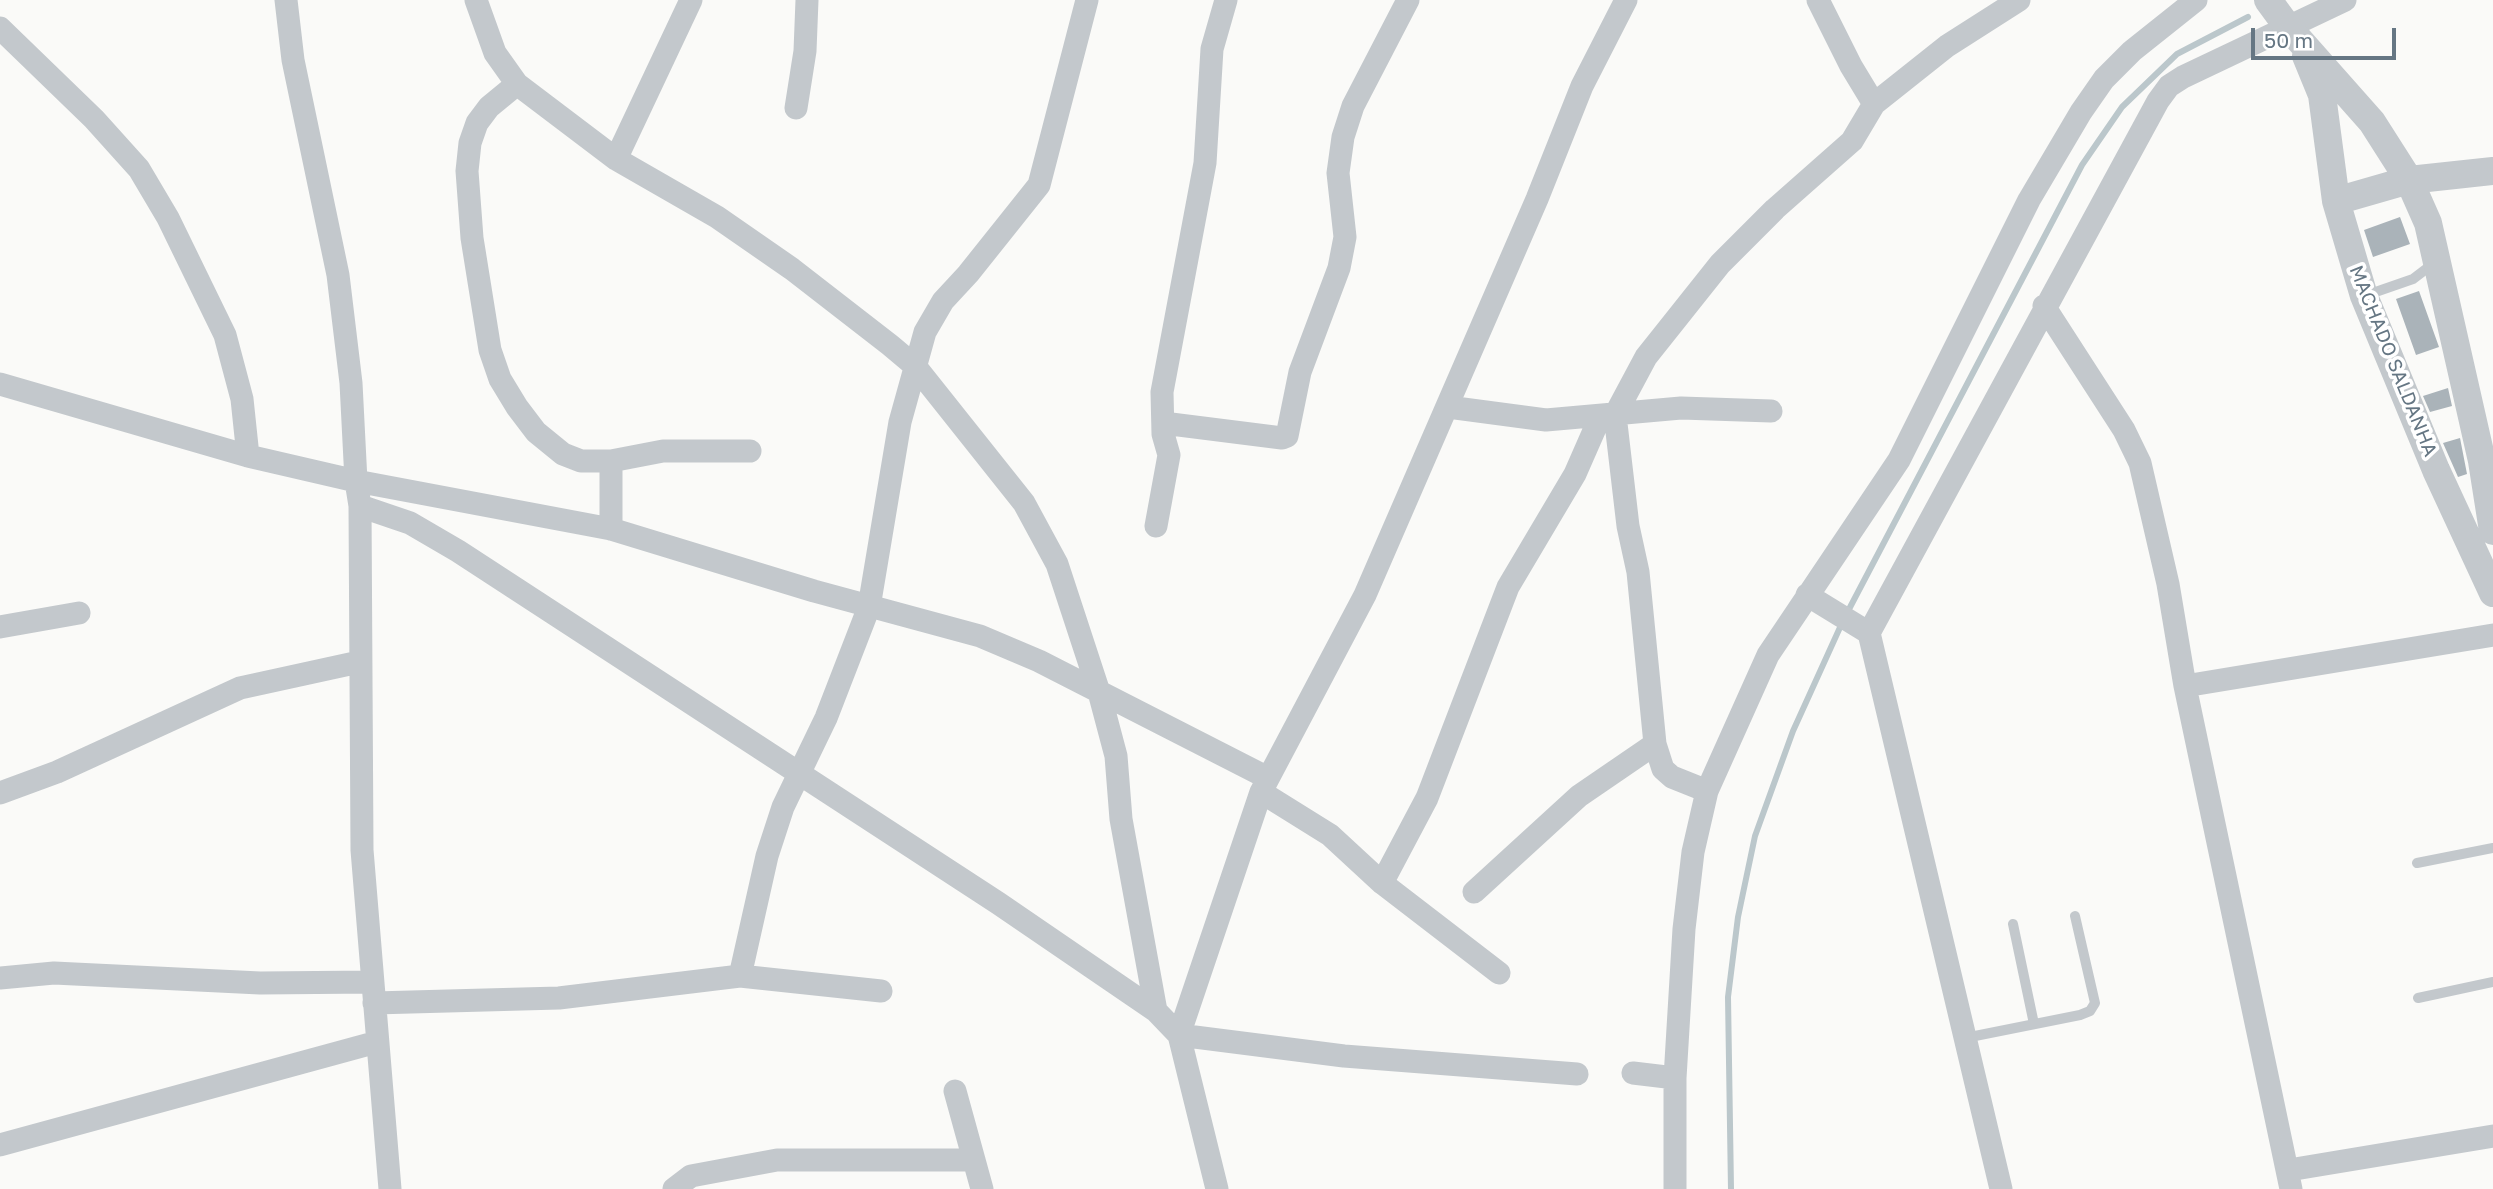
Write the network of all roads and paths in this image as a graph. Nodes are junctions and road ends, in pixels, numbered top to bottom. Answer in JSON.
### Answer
{"nodes":[{"id":1,"x":286,"y":0,"type":"edge"},
{"id":2,"x":476,"y":0,"type":"edge"},
{"id":3,"x":691,"y":0,"type":"edge"},
{"id":4,"x":807,"y":0,"type":"edge"},
{"id":5,"x":1087,"y":0,"type":"edge"},
{"id":6,"x":1226,"y":0,"type":"edge"},
{"id":7,"x":1408,"y":0,"type":"edge"},
{"id":8,"x":1626,"y":0,"type":"edge"},
{"id":9,"x":1818,"y":0,"type":"edge"},
{"id":10,"x":2019,"y":0,"type":"edge"},
{"id":11,"x":2196,"y":0,"type":"edge"},
{"id":12,"x":2268,"y":0,"type":"edge"},
{"id":13,"x":2345,"y":0,"type":"edge"},
{"id":14,"x":0,"y":29,"type":"edge"},
{"id":15,"x":2293,"y":33,"type":"junction"},
{"id":16,"x":517,"y":85,"type":"junction"},
{"id":17,"x":1874,"y":104,"type":"junction"},
{"id":18,"x":796,"y":108,"type":"dead end"},
{"id":19,"x":616,"y":159,"type":"junction"},
{"id":20,"x":2493,"y":172,"type":"edge"},
{"id":21,"x":2409,"y":180,"type":"junction"},
{"id":22,"x":2336,"y":201,"type":"junction"},
{"id":23,"x":2439,"y":260,"type":"junction"},
{"id":24,"x":2364,"y":296,"type":"junction"},
{"id":25,"x":2044,"y":306,"type":"junction"},
{"id":26,"x":915,"y":366,"type":"junction"},
{"id":27,"x":0,"y":384,"type":"edge"},
{"id":28,"x":1448,"y":407,"type":"junction"},
{"id":29,"x":1771,"y":411,"type":"dead end"},
{"id":30,"x":1607,"y":416,"type":"junction"},
{"id":31,"x":1163,"y":423,"type":"junction"},
{"id":32,"x":750,"y":451,"type":"dead end"},
{"id":33,"x":248,"y":456,"type":"junction"},
{"id":34,"x":2488,"y":460,"type":"edge"},
{"id":35,"x":611,"y":461,"type":"junction"},
{"id":36,"x":356,"y":481,"type":"junction"},
{"id":37,"x":360,"y":506,"type":"junction"},
{"id":38,"x":1156,"y":526,"type":"dead end"},
{"id":39,"x":611,"y":529,"type":"junction"},
{"id":40,"x":2493,"y":530,"type":"edge"},
{"id":41,"x":2465,"y":534,"type":"junction"},
{"id":42,"x":2493,"y":593,"type":"edge"},
{"id":43,"x":1807,"y":595,"type":"junction"},
{"id":44,"x":869,"y":607,"type":"junction"},
{"id":45,"x":79,"y":613,"type":"dead end"},
{"id":46,"x":0,"y":627,"type":"edge"},
{"id":47,"x":1869,"y":633,"type":"junction"},
{"id":48,"x":2493,"y":635,"type":"edge"},
{"id":49,"x":359,"y":662,"type":"junction"},
{"id":50,"x":2185,"y":686,"type":"junction"},
{"id":51,"x":1099,"y":692,"type":"junction"},
{"id":52,"x":1655,"y":744,"type":"junction"},
{"id":53,"x":800,"y":773,"type":"junction"},
{"id":54,"x":1265,"y":785,"type":"junction"},
{"id":55,"x":1707,"y":791,"type":"junction"},
{"id":56,"x":0,"y":793,"type":"edge"},
{"id":57,"x":2493,"y":848,"type":"edge"},
{"id":58,"x":2417,"y":863,"type":"dead end"},
{"id":59,"x":1382,"y":883,"type":"junction"},
{"id":60,"x":1474,"y":892,"type":"dead end"},
{"id":61,"x":2075,"y":916,"type":"dead end"},
{"id":62,"x":2013,"y":924,"type":"dead end"},
{"id":63,"x":1499,"y":973,"type":"dead end"},
{"id":64,"x":740,"y":976,"type":"junction"},
{"id":65,"x":0,"y":978,"type":"edge"},
{"id":66,"x":2493,"y":982,"type":"edge"},
{"id":67,"x":881,"y":991,"type":"dead end"},
{"id":68,"x":373,"y":992,"type":"junction"},
{"id":69,"x":2418,"y":998,"type":"dead end"},
{"id":70,"x":1156,"y":1011,"type":"junction"},
{"id":71,"x":2034,"y":1024,"type":"junction"},
{"id":72,"x":1179,"y":1035,"type":"junction"},
{"id":73,"x":1965,"y":1038,"type":"junction"},
{"id":74,"x":377,"y":1042,"type":"junction"},
{"id":75,"x":1633,"y":1073,"type":"dead end"},
{"id":76,"x":1577,"y":1074,"type":"dead end"},
{"id":77,"x":1675,"y":1079,"type":"junction"},
{"id":78,"x":954,"y":1091,"type":"dead end"},
{"id":79,"x":2493,"y":1136,"type":"edge"},
{"id":80,"x":0,"y":1145,"type":"edge"},
{"id":81,"x":974,"y":1160,"type":"junction"},
{"id":82,"x":2290,"y":1180,"type":"edge"},
{"id":83,"x":390,"y":1189,"type":"edge"},
{"id":84,"x":674,"y":1189,"type":"edge"},
{"id":85,"x":982,"y":1189,"type":"edge"},
{"id":86,"x":1217,"y":1189,"type":"edge"},
{"id":87,"x":1675,"y":1189,"type":"edge"},
{"id":88,"x":2001,"y":1189,"type":"edge"}],
"edges":[{"from":1,"to":36,"type":"street"},
{"from":2,"to":16,"type":"street"},
{"from":3,"to":19,"type":"street"},
{"from":4,"to":18,"type":"street"},
{"from":5,"to":26,"type":"street"},
{"from":6,"to":31,"type":"street"},
{"from":7,"to":31,"type":"street"},
{"from":8,"to":28,"type":"street"},
{"from":9,"to":17,"type":"street"},
{"from":10,"to":17,"type":"street"},
{"from":11,"to":43,"type":"street"},
{"from":12,"to":15,"type":"street"},
{"from":13,"to":15,"type":"street"},
{"from":14,"to":33,"type":"street"},
{"from":15,"to":21,"type":"street"},
{"from":15,"to":22,"type":"street","name":"MACHADO SALDANHA"},
{"from":15,"to":25,"type":"street"},
{"from":16,"to":19,"type":"street"},
{"from":16,"to":35,"type":"street"},
{"from":17,"to":30,"type":"street"},
{"from":19,"to":26,"type":"street"},
{"from":20,"to":21,"type":"street"},
{"from":21,"to":22,"type":"street"},
{"from":21,"to":23,"type":"street"},
{"from":22,"to":24,"type":"street","name":"MACHADO SALDANHA"},
{"from":23,"to":24,"type":"lane"},
{"from":23,"to":34,"type":"street"},
{"from":24,"to":41,"type":"street","name":"MACHADO SALDANHA"},
{"from":25,"to":47,"type":"street"},
{"from":25,"to":50,"type":"street"},
{"from":26,"to":44,"type":"street"},
{"from":26,"to":51,"type":"street"},
{"from":27,"to":33,"type":"street"},
{"from":28,"to":30,"type":"street"},
{"from":28,"to":54,"type":"street"},
{"from":29,"to":30,"type":"street"},
{"from":30,"to":52,"type":"street"},
{"from":30,"to":59,"type":"street"},
{"from":31,"to":38,"type":"street"},
{"from":32,"to":35,"type":"street"},
{"from":33,"to":36,"type":"street"},
{"from":34,"to":40,"type":"street"},
{"from":35,"to":39,"type":"street"},
{"from":36,"to":37,"type":"street"},
{"from":36,"to":39,"type":"street"},
{"from":37,"to":49,"type":"street"},
{"from":37,"to":53,"type":"street"},
{"from":39,"to":44,"type":"street"},
{"from":40,"to":41,"type":"street"},
{"from":41,"to":42,"type":"street","name":"MACHADO SALDANHA"},
{"from":43,"to":47,"type":"street"},
{"from":43,"to":55,"type":"street"},
{"from":44,"to":51,"type":"street"},
{"from":44,"to":53,"type":"street"},
{"from":45,"to":46,"type":"street"},
{"from":47,"to":73,"type":"street"},
{"from":48,"to":50,"type":"street"},
{"from":49,"to":56,"type":"street"},
{"from":49,"to":68,"type":"street"},
{"from":50,"to":82,"type":"street"},
{"from":51,"to":54,"type":"street"},
{"from":51,"to":70,"type":"street"},
{"from":52,"to":55,"type":"street"},
{"from":52,"to":60,"type":"street"},
{"from":53,"to":64,"type":"street"},
{"from":53,"to":70,"type":"street"},
{"from":54,"to":59,"type":"street"},
{"from":54,"to":72,"type":"street"},
{"from":55,"to":77,"type":"street"},
{"from":57,"to":58,"type":"lane"},
{"from":59,"to":63,"type":"street"},
{"from":61,"to":71,"type":"lane"},
{"from":62,"to":71,"type":"lane"},
{"from":64,"to":67,"type":"street"},
{"from":64,"to":68,"type":"street"},
{"from":65,"to":68,"type":"street"},
{"from":66,"to":69,"type":"lane"},
{"from":68,"to":74,"type":"street"},
{"from":70,"to":72,"type":"street"},
{"from":71,"to":73,"type":"lane"},
{"from":72,"to":76,"type":"street"},
{"from":72,"to":86,"type":"street"},
{"from":73,"to":88,"type":"street"},
{"from":74,"to":80,"type":"street"},
{"from":74,"to":83,"type":"street"},
{"from":75,"to":77,"type":"street"},
{"from":77,"to":87,"type":"street"},
{"from":78,"to":81,"type":"street"},
{"from":79,"to":82,"type":"street"},
{"from":81,"to":84,"type":"street"},
{"from":81,"to":85,"type":"street"}]}
